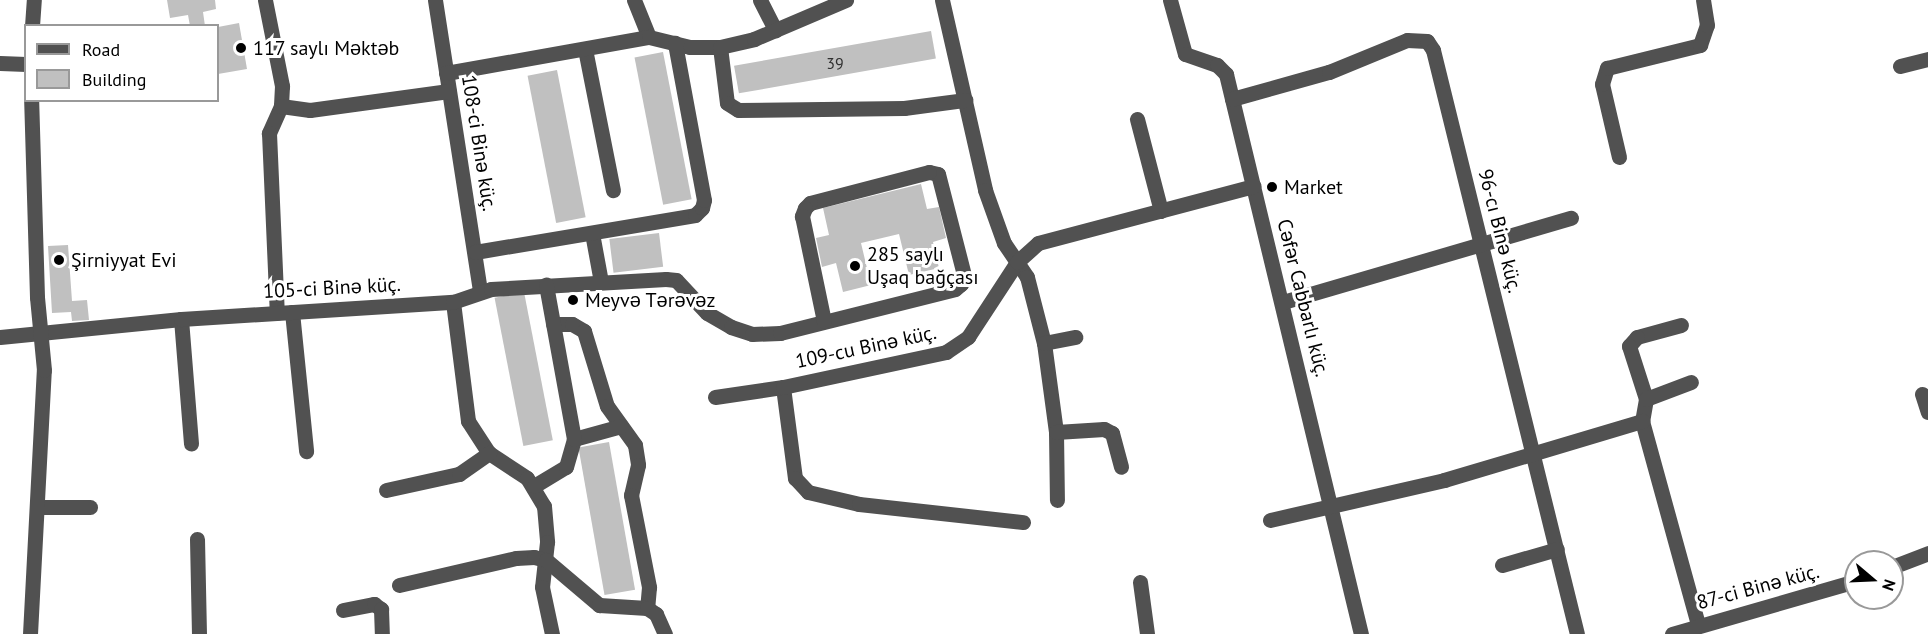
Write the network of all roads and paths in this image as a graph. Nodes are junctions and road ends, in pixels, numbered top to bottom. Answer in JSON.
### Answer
{"nodes":[{"id":1,"x":34,"y":0,"type":"edge"},
{"id":2,"x":265,"y":0,"type":"edge"},
{"id":3,"x":435,"y":0,"type":"edge"},
{"id":4,"x":634,"y":0,"type":"edge"},
{"id":5,"x":760,"y":0,"type":"edge"},
{"id":6,"x":846,"y":0,"type":"edge"},
{"id":7,"x":942,"y":0,"type":"edge"},
{"id":8,"x":1170,"y":0,"type":"edge"},
{"id":9,"x":1702,"y":0,"type":"edge"},
{"id":10,"x":32,"y":24,"type":"edge"},
{"id":11,"x":775,"y":30,"type":"junction"},
{"id":12,"x":649,"y":37,"type":"junction"},
{"id":13,"x":675,"y":43,"type":"junction"},
{"id":14,"x":720,"y":47,"type":"junction"},
{"id":15,"x":585,"y":50,"type":"junction"},
{"id":16,"x":1928,"y":59,"type":"edge"},
{"id":17,"x":0,"y":63,"type":"edge"},
{"id":18,"x":24,"y":64,"type":"edge"},
{"id":19,"x":1900,"y":66,"type":"dead end"},
{"id":20,"x":446,"y":74,"type":"junction"},
{"id":21,"x":448,"y":92,"type":"junction"},
{"id":22,"x":1232,"y":99,"type":"junction"},
{"id":23,"x":965,"y":100,"type":"junction"},
{"id":24,"x":31,"y":102,"type":"edge"},
{"id":25,"x":281,"y":106,"type":"junction"},
{"id":26,"x":1137,"y":119,"type":"dead end"},
{"id":27,"x":1619,"y":157,"type":"dead end"},
{"id":28,"x":1254,"y":186,"type":"junction"},
{"id":29,"x":613,"y":190,"type":"dead end"},
{"id":30,"x":1161,"y":211,"type":"junction"},
{"id":31,"x":1571,"y":218,"type":"dead end"},
{"id":32,"x":592,"y":233,"type":"junction"},
{"id":33,"x":1481,"y":244,"type":"junction"},
{"id":34,"x":475,"y":252,"type":"junction"},
{"id":35,"x":1017,"y":262,"type":"junction"},
{"id":36,"x":601,"y":282,"type":"junction"},
{"id":37,"x":546,"y":285,"type":"junction"},
{"id":38,"x":480,"y":292,"type":"junction"},
{"id":39,"x":453,"y":302,"type":"junction"},
{"id":40,"x":1283,"y":302,"type":"junction"},
{"id":41,"x":285,"y":312,"type":"junction"},
{"id":42,"x":180,"y":320,"type":"junction"},
{"id":43,"x":824,"y":321,"type":"junction"},
{"id":44,"x":553,"y":324,"type":"junction"},
{"id":45,"x":1681,"y":325,"type":"dead end"},
{"id":46,"x":42,"y":335,"type":"junction"},
{"id":47,"x":0,"y":336,"type":"edge"},
{"id":48,"x":1075,"y":337,"type":"dead end"},
{"id":49,"x":1044,"y":343,"type":"junction"},
{"id":50,"x":1691,"y":382,"type":"dead end"},
{"id":51,"x":783,"y":387,"type":"junction"},
{"id":52,"x":1922,"y":394,"type":"dead end"},
{"id":53,"x":715,"y":397,"type":"dead end"},
{"id":54,"x":1646,"y":399,"type":"junction"},
{"id":55,"x":1928,"y":412,"type":"edge"},
{"id":56,"x":1642,"y":421,"type":"junction"},
{"id":57,"x":621,"y":426,"type":"junction"},
{"id":58,"x":1056,"y":432,"type":"junction"},
{"id":59,"x":574,"y":439,"type":"junction"},
{"id":60,"x":191,"y":444,"type":"dead end"},
{"id":61,"x":306,"y":451,"type":"dead end"},
{"id":62,"x":489,"y":453,"type":"junction"},
{"id":63,"x":1536,"y":455,"type":"junction"},
{"id":64,"x":1121,"y":467,"type":"dead end"},
{"id":65,"x":534,"y":486,"type":"junction"},
{"id":66,"x":386,"y":490,"type":"dead end"},
{"id":67,"x":1057,"y":500,"type":"dead end"},
{"id":68,"x":38,"y":507,"type":"junction"},
{"id":69,"x":90,"y":507,"type":"dead end"},
{"id":70,"x":1332,"y":507,"type":"junction"},
{"id":71,"x":1270,"y":520,"type":"dead end"},
{"id":72,"x":1023,"y":522,"type":"dead end"},
{"id":73,"x":197,"y":539,"type":"dead end"},
{"id":74,"x":1557,"y":549,"type":"junction"},
{"id":75,"x":1928,"y":554,"type":"edge"},
{"id":76,"x":546,"y":560,"type":"junction"},
{"id":77,"x":1904,"y":563,"type":"edge"},
{"id":78,"x":1502,"y":565,"type":"dead end"},
{"id":79,"x":1140,"y":582,"type":"dead end"},
{"id":80,"x":399,"y":585,"type":"dead end"},
{"id":81,"x":1844,"y":585,"type":"edge"},
{"id":82,"x":646,"y":608,"type":"junction"},
{"id":83,"x":343,"y":610,"type":"dead end"},
{"id":84,"x":1698,"y":625,"type":"junction"},
{"id":85,"x":30,"y":634,"type":"edge"},
{"id":86,"x":199,"y":634,"type":"edge"},
{"id":87,"x":382,"y":634,"type":"edge"},
{"id":88,"x":552,"y":634,"type":"edge"},
{"id":89,"x":665,"y":634,"type":"edge"},
{"id":90,"x":1147,"y":634,"type":"edge"},
{"id":91,"x":1361,"y":634,"type":"edge"},
{"id":92,"x":1577,"y":634,"type":"edge"},
{"id":93,"x":1671,"y":634,"type":"edge"}],
"edges":[{"from":1,"to":10,"type":"street"},
{"from":2,"to":25,"type":"street"},
{"from":3,"to":20,"type":"street","name":"108-ci Binə küç."},
{"from":4,"to":12,"type":"street"},
{"from":5,"to":11,"type":"street"},
{"from":6,"to":11,"type":"street"},
{"from":7,"to":23,"type":"street"},
{"from":8,"to":22,"type":"street","name":"Cəfər Cabbarlı küç."},
{"from":9,"to":27,"type":"street"},
{"from":11,"to":14,"type":"street"},
{"from":12,"to":13,"type":"street"},
{"from":12,"to":15,"type":"street"},
{"from":13,"to":14,"type":"street"},
{"from":13,"to":32,"type":"street"},
{"from":14,"to":23,"type":"street"},
{"from":15,"to":20,"type":"street"},
{"from":15,"to":29,"type":"street"},
{"from":16,"to":19,"type":"street"},
{"from":17,"to":18,"type":"street"},
{"from":20,"to":21,"type":"street","name":"108-ci Binə küç."},
{"from":21,"to":25,"type":"street"},
{"from":21,"to":34,"type":"street","name":"108-ci Binə küç."},
{"from":22,"to":28,"type":"street","name":"Cəfər Cabbarlı küç."},
{"from":22,"to":33,"type":"street","name":"96-cı Binə küç."},
{"from":23,"to":35,"type":"street"},
{"from":24,"to":46,"type":"street"},
{"from":25,"to":41,"type":"street"},
{"from":26,"to":30,"type":"street"},
{"from":28,"to":30,"type":"street","name":"109-cu Binə küç."},
{"from":28,"to":40,"type":"street","name":"Cəfər Cabbarlı küç."},
{"from":30,"to":35,"type":"street","name":"109-cu Binə küç."},
{"from":31,"to":33,"type":"street"},
{"from":32,"to":34,"type":"street"},
{"from":32,"to":36,"type":"street"},
{"from":33,"to":40,"type":"street"},
{"from":33,"to":63,"type":"street","name":"96-cı Binə küç."},
{"from":34,"to":38,"type":"street","name":"108-ci Binə küç."},
{"from":35,"to":49,"type":"street"},
{"from":35,"to":51,"type":"street","name":"109-cu Binə küç."},
{"from":36,"to":37,"type":"street","name":"105-ci Binə küç."},
{"from":36,"to":43,"type":"street","name":"105-ci Binə küç."},
{"from":37,"to":38,"type":"street","name":"105-ci Binə küç."},
{"from":37,"to":44,"type":"street"},
{"from":38,"to":39,"type":"street","name":"105-ci Binə küç."},
{"from":39,"to":41,"type":"street","name":"105-ci Binə küç."},
{"from":39,"to":62,"type":"street"},
{"from":40,"to":70,"type":"street","name":"Cəfər Cabbarlı küç."},
{"from":41,"to":42,"type":"street","name":"105-ci Binə küç."},
{"from":41,"to":61,"type":"street"},
{"from":42,"to":46,"type":"street","name":"105-ci Binə küç."},
{"from":42,"to":60,"type":"street"},
{"from":43,"to":43,"type":"street"},
{"from":44,"to":57,"type":"street"},
{"from":44,"to":59,"type":"street"},
{"from":45,"to":54,"type":"street"},
{"from":46,"to":47,"type":"street","name":"105-ci Binə küç."},
{"from":46,"to":68,"type":"street"},
{"from":48,"to":49,"type":"street"},
{"from":49,"to":58,"type":"street"},
{"from":50,"to":54,"type":"street"},
{"from":51,"to":53,"type":"street","name":"109-cu Binə küç."},
{"from":51,"to":72,"type":"street"},
{"from":52,"to":55,"type":"street"},
{"from":54,"to":56,"type":"street"},
{"from":56,"to":63,"type":"street"},
{"from":56,"to":84,"type":"street"},
{"from":57,"to":59,"type":"street"},
{"from":57,"to":82,"type":"street"},
{"from":58,"to":64,"type":"street"},
{"from":58,"to":67,"type":"street"},
{"from":59,"to":65,"type":"street"},
{"from":62,"to":65,"type":"street"},
{"from":62,"to":66,"type":"street"},
{"from":63,"to":70,"type":"street"},
{"from":63,"to":74,"type":"street","name":"96-cı Binə küç."},
{"from":65,"to":76,"type":"street"},
{"from":68,"to":69,"type":"street"},
{"from":68,"to":85,"type":"street"},
{"from":70,"to":71,"type":"street"},
{"from":70,"to":91,"type":"street","name":"Cəfər Cabbarlı küç."},
{"from":73,"to":86,"type":"street"},
{"from":74,"to":78,"type":"street"},
{"from":74,"to":92,"type":"street","name":"96-cı Binə küç."},
{"from":75,"to":77,"type":"street"},
{"from":76,"to":80,"type":"street"},
{"from":76,"to":82,"type":"street"},
{"from":76,"to":88,"type":"street"},
{"from":79,"to":90,"type":"street"},
{"from":81,"to":84,"type":"street","name":"87-ci Binə küç."},
{"from":82,"to":89,"type":"street"},
{"from":83,"to":87,"type":"street"},
{"from":84,"to":93,"type":"street","name":"87-ci Binə küç."}]}
